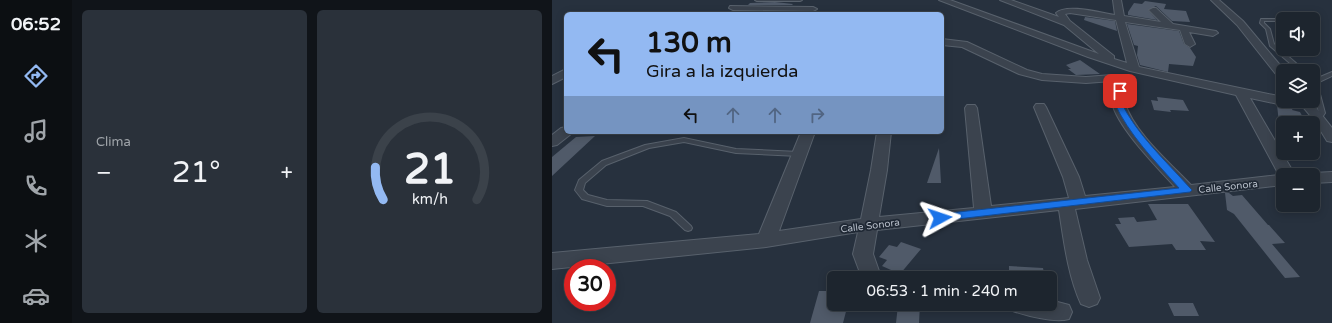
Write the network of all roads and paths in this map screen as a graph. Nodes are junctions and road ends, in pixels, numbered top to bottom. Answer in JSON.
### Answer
{"nodes":[{"id":1,"x":744,"y":0,"type":"edge"},
{"id":2,"x":757,"y":0,"type":"edge"},
{"id":3,"x":800,"y":0,"type":"edge"},
{"id":4,"x":943,"y":0,"type":"edge"},
{"id":5,"x":1004,"y":0,"type":"edge"},
{"id":6,"x":1215,"y":0,"type":"edge"},
{"id":7,"x":1116,"y":4,"type":"edge"},
{"id":8,"x":813,"y":9,"type":"dead end"},
{"id":9,"x":1153,"y":10,"type":"dead end"},
{"id":10,"x":730,"y":11,"type":"edge"},
{"id":11,"x":1120,"y":18,"type":"junction"},
{"id":12,"x":1276,"y":20,"type":"edge"},
{"id":13,"x":1069,"y":24,"type":"junction"},
{"id":14,"x":1170,"y":26,"type":"junction"},
{"id":15,"x":1183,"y":28,"type":"junction"},
{"id":16,"x":1213,"y":33,"type":"dead end"},
{"id":17,"x":944,"y":42,"type":"edge"},
{"id":18,"x":1190,"y":44,"type":"dead end"},
{"id":19,"x":1276,"y":48,"type":"edge"},
{"id":20,"x":1285,"y":56,"type":"edge"},
{"id":21,"x":1118,"y":63,"type":"junction"},
{"id":22,"x":1294,"y":64,"type":"edge"},
{"id":23,"x":1276,"y":67,"type":"edge"},
{"id":24,"x":1134,"y":69,"type":"junction"},
{"id":25,"x":552,"y":72,"type":"edge"},
{"id":26,"x":564,"y":72,"type":"edge"},
{"id":27,"x":564,"y":73,"type":"edge"},
{"id":28,"x":1332,"y":74,"type":"edge"},
{"id":29,"x":1112,"y":78,"type":"dead end"},
{"id":30,"x":1320,"y":79,"type":"edge"},
{"id":31,"x":552,"y":81,"type":"edge"},
{"id":32,"x":1120,"y":91,"type":"dead end"},
{"id":33,"x":1241,"y":92,"type":"junction"},
{"id":34,"x":1276,"y":99,"type":"edge"},
{"id":35,"x":1320,"y":105,"type":"edge"},
{"id":36,"x":1040,"y":107,"type":"dead end"},
{"id":37,"x":971,"y":108,"type":"dead end"},
{"id":38,"x":1310,"y":108,"type":"edge"},
{"id":39,"x":1317,"y":116,"type":"edge"},
{"id":40,"x":1320,"y":116,"type":"edge"},
{"id":41,"x":1320,"y":120,"type":"edge"},
{"id":42,"x":564,"y":133,"type":"edge"},
{"id":43,"x":807,"y":134,"type":"edge"},
{"id":44,"x":884,"y":134,"type":"edge"},
{"id":45,"x":1332,"y":138,"type":"edge"},
{"id":46,"x":552,"y":142,"type":"edge"},
{"id":47,"x":799,"y":154,"type":"junction"},
{"id":48,"x":1283,"y":168,"type":"edge"},
{"id":49,"x":1332,"y":177,"type":"edge"},
{"id":50,"x":1320,"y":178,"type":"edge"},
{"id":51,"x":1276,"y":181,"type":"edge"},
{"id":52,"x":1187,"y":190,"type":"junction"},
{"id":53,"x":1072,"y":203,"type":"junction"},
{"id":54,"x":983,"y":213,"type":"junction"},
{"id":55,"x":868,"y":224,"type":"junction"},
{"id":56,"x":688,"y":228,"type":"dead end"},
{"id":57,"x":766,"y":240,"type":"junction"},
{"id":58,"x":552,"y":261,"type":"edge"},
{"id":59,"x":870,"y":271,"type":"edge"},
{"id":60,"x":1089,"y":298,"type":"dead end"},
{"id":61,"x":1056,"y":311,"type":"edge"},
{"id":62,"x":1061,"y":312,"type":"dead end"}],
"edges":[{"from":1,"to":10,"type":"street"},
{"from":2,"to":3,"type":"lane"},
{"from":4,"to":21,"type":"street"},
{"from":5,"to":13,"type":"street"},
{"from":6,"to":23,"type":"street"},
{"from":7,"to":11,"type":"street"},
{"from":8,"to":10,"type":"street"},
{"from":9,"to":14,"type":"street"},
{"from":11,"to":13,"type":"street"},
{"from":11,"to":14,"type":"street"},
{"from":11,"to":24,"type":"street"},
{"from":12,"to":19,"type":"lane"},
{"from":13,"to":21,"type":"street"},
{"from":14,"to":15,"type":"street"},
{"from":15,"to":16,"type":"street"},
{"from":15,"to":18,"type":"street"},
{"from":17,"to":29,"type":"street"},
{"from":20,"to":22,"type":"lane"},
{"from":21,"to":24,"type":"street"},
{"from":24,"to":33,"type":"street"},
{"from":25,"to":26,"type":"street"},
{"from":27,"to":31,"type":"street"},
{"from":28,"to":30,"type":"lane"},
{"from":32,"to":52,"type":"street"},
{"from":33,"to":34,"type":"street"},
{"from":33,"to":48,"type":"street"},
{"from":35,"to":40,"type":"lane"},
{"from":36,"to":53,"type":"street"},
{"from":37,"to":54,"type":"street"},
{"from":38,"to":39,"type":"street"},
{"from":41,"to":45,"type":"street"},
{"from":42,"to":46,"type":"street"},
{"from":43,"to":47,"type":"street"},
{"from":44,"to":55,"type":"street"},
{"from":47,"to":56,"type":"lane"},
{"from":47,"to":57,"type":"street"},
{"from":49,"to":50,"type":"street"},
{"from":51,"to":52,"type":"street","name":"Calle Sonora"},
{"from":52,"to":53,"type":"street","name":"Calle Sonora"},
{"from":53,"to":54,"type":"street","name":"Calle Sonora"},
{"from":53,"to":60,"type":"street"},
{"from":54,"to":55,"type":"street","name":"Calle Sonora"},
{"from":55,"to":57,"type":"street","name":"Calle Sonora"},
{"from":55,"to":59,"type":"street"},
{"from":57,"to":58,"type":"street","name":"Calle Sonora"},
{"from":61,"to":62,"type":"street"}]}
